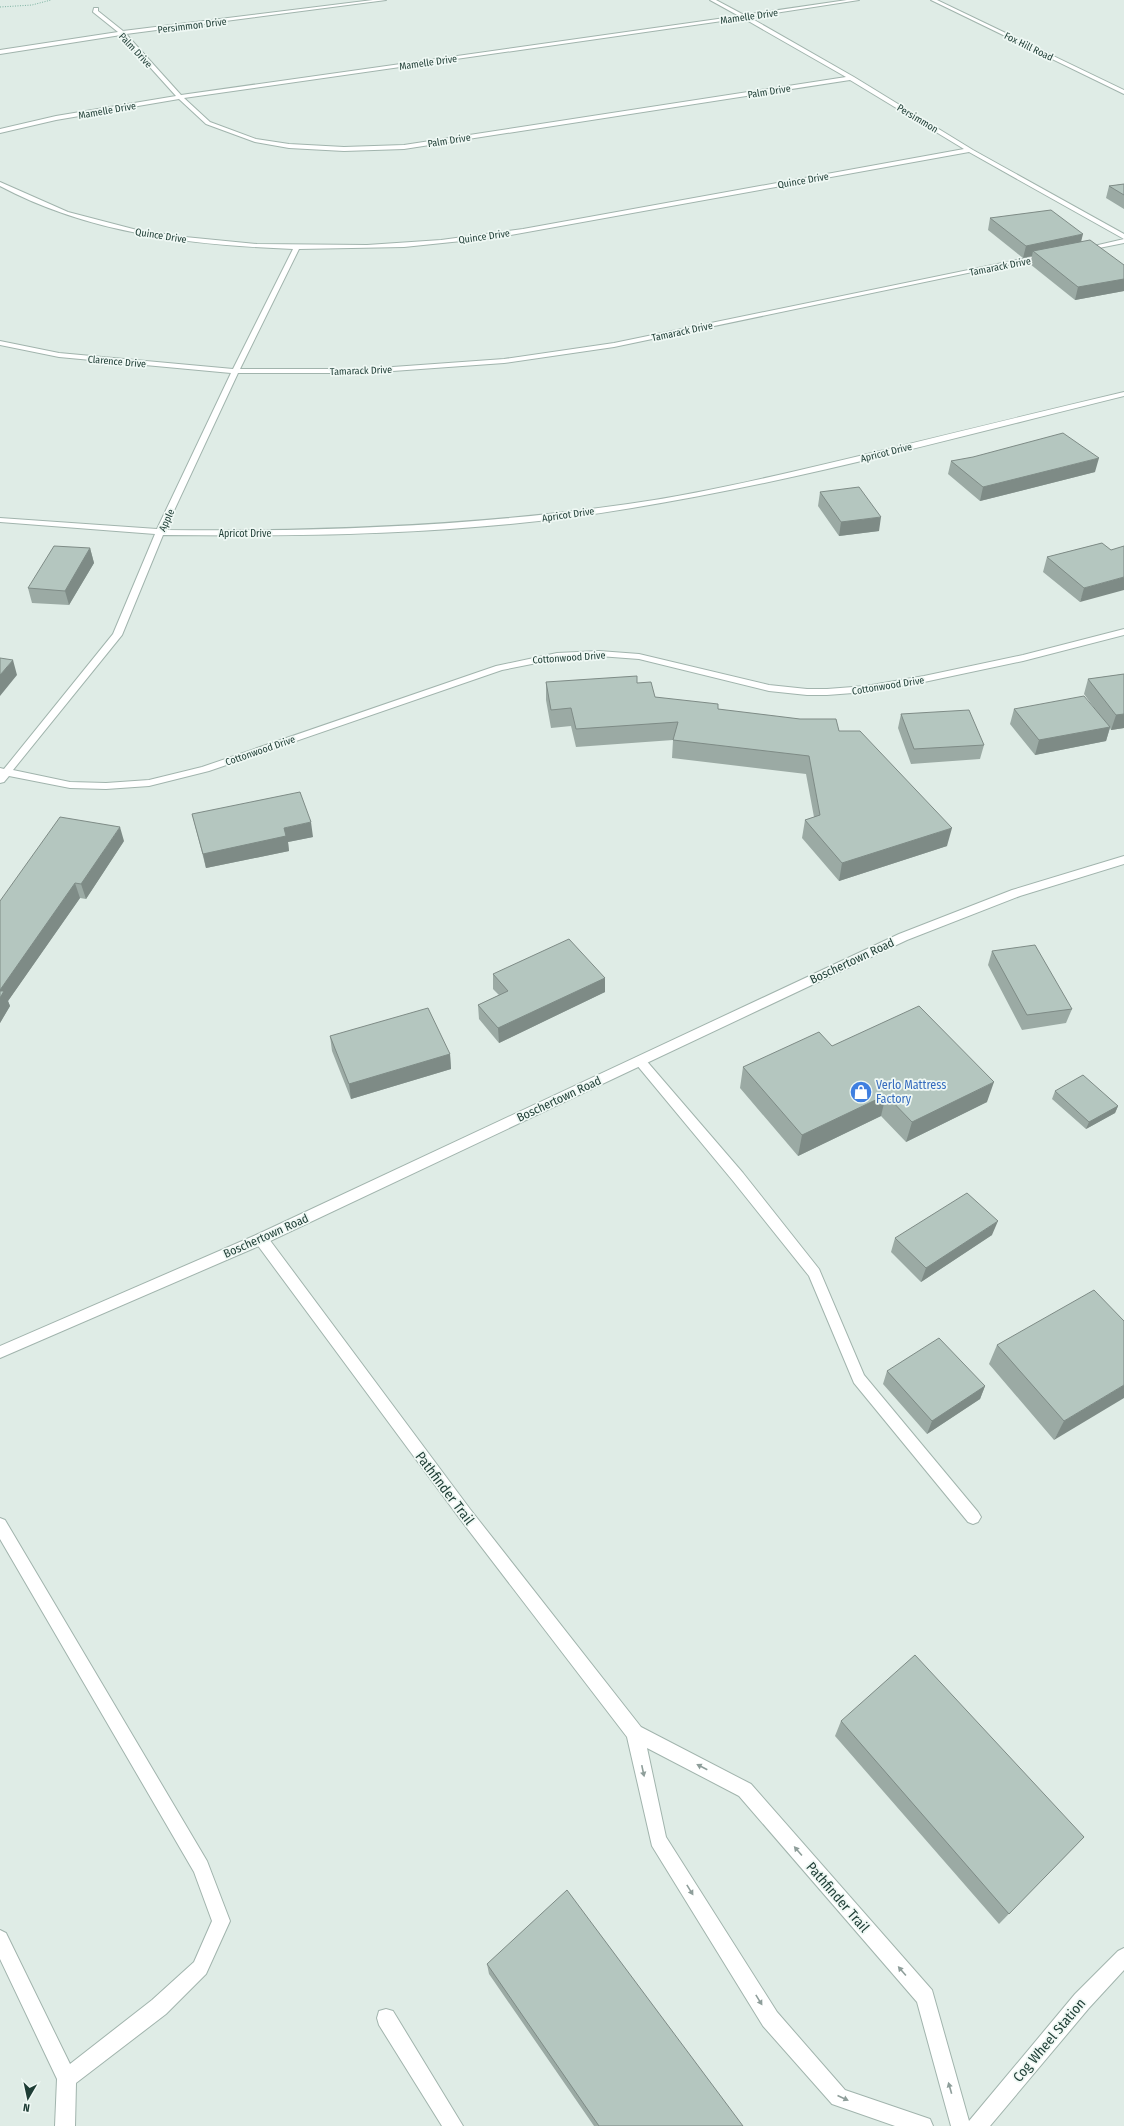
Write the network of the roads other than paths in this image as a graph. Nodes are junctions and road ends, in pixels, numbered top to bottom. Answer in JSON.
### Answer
{"nodes":[{"id":1,"x":384,"y":0,"type":"edge"},
{"id":2,"x":712,"y":0,"type":"edge"},
{"id":3,"x":857,"y":0,"type":"edge"},
{"id":4,"x":933,"y":0,"type":"edge"},
{"id":5,"x":96,"y":9,"type":"dead end"},
{"id":6,"x":745,"y":16,"type":"junction"},
{"id":7,"x":122,"y":33,"type":"junction"},
{"id":8,"x":0,"y":52,"type":"edge"},
{"id":9,"x":852,"y":78,"type":"junction"},
{"id":10,"x":1124,"y":92,"type":"edge"},
{"id":11,"x":180,"y":97,"type":"junction"},
{"id":12,"x":0,"y":131,"type":"edge"},
{"id":13,"x":970,"y":150,"type":"junction"},
{"id":14,"x":0,"y":184,"type":"edge"},
{"id":15,"x":1124,"y":237,"type":"edge"},
{"id":16,"x":1124,"y":241,"type":"edge"},
{"id":17,"x":296,"y":249,"type":"junction"},
{"id":18,"x":1077,"y":250,"type":"edge"},
{"id":19,"x":1054,"y":255,"type":"edge"},
{"id":20,"x":0,"y":343,"type":"edge"},
{"id":21,"x":235,"y":371,"type":"junction"},
{"id":22,"x":1124,"y":394,"type":"edge"},
{"id":23,"x":0,"y":520,"type":"edge"},
{"id":24,"x":160,"y":532,"type":"junction"},
{"id":25,"x":1124,"y":632,"type":"edge"},
{"id":26,"x":2,"y":774,"type":"edge"},
{"id":27,"x":1124,"y":860,"type":"edge"},
{"id":28,"x":640,"y":1061,"type":"junction"},
{"id":29,"x":261,"y":1240,"type":"junction"},
{"id":30,"x":0,"y":1352,"type":"edge"},
{"id":31,"x":973,"y":1517,"type":"dead end"},
{"id":32,"x":0,"y":1526,"type":"edge"},
{"id":33,"x":635,"y":1733,"type":"junction"},
{"id":34,"x":0,"y":1939,"type":"edge"},
{"id":35,"x":1124,"y":1957,"type":"edge"},
{"id":36,"x":386,"y":2018,"type":"dead end"},
{"id":37,"x":67,"y":2078,"type":"junction"},
{"id":38,"x":64,"y":2126,"type":"edge"},
{"id":39,"x":453,"y":2126,"type":"edge"},
{"id":40,"x":923,"y":2126,"type":"edge"},
{"id":41,"x":961,"y":2126,"type":"edge"},
{"id":42,"x":977,"y":2126,"type":"edge"}],
"edges":[{"from":1,"to":7,"type":"street","name":"Persimmon Drive"},
{"from":2,"to":6,"type":"street","name":"Persimmon"},
{"from":3,"to":6,"type":"street","name":"Mamelle Drive"},
{"from":4,"to":10,"type":"street","name":"Fox Hill Road"},
{"from":5,"to":7,"type":"street","name":"Palm Drive"},
{"from":6,"to":9,"type":"street","name":"Persimmon"},
{"from":6,"to":11,"type":"street","name":"Mamelle Drive"},
{"from":7,"to":8,"type":"street","name":"Persimmon Drive"},
{"from":7,"to":11,"type":"street","name":"Palm Drive"},
{"from":9,"to":11,"type":"street","name":"Palm Drive"},
{"from":9,"to":13,"type":"street","name":"Persimmon"},
{"from":11,"to":12,"type":"street","name":"Mamelle Drive"},
{"from":13,"to":15,"type":"street","name":"Persimmon"},
{"from":13,"to":17,"type":"street","name":"Quince Drive"},
{"from":14,"to":17,"type":"street","name":"Quince Drive"},
{"from":16,"to":18,"type":"street"},
{"from":17,"to":21,"type":"street","name":"Apple"},
{"from":19,"to":21,"type":"street","name":"Tamarack Drive"},
{"from":20,"to":21,"type":"street","name":"Clarence Drive"},
{"from":21,"to":24,"type":"street","name":"Apple"},
{"from":22,"to":24,"type":"street","name":"Apricot Drive"},
{"from":23,"to":24,"type":"street","name":"Apricot Drive"},
{"from":24,"to":26,"type":"street","name":"Apple"},
{"from":25,"to":26,"type":"street","name":"Cottonwood Drive"},
{"from":27,"to":28,"type":"street","name":"Boschertown Road"},
{"from":28,"to":29,"type":"street","name":"Boschertown Road"},
{"from":28,"to":31,"type":"street"},
{"from":29,"to":30,"type":"street","name":"Boschertown Road"},
{"from":29,"to":33,"type":"street","name":"Pathfinder Trail"},
{"from":32,"to":37,"type":"street"},
{"from":33,"to":40,"type":"street","name":"Pathfinder Trail","one_way":true},
{"from":41,"to":33,"type":"street","name":"Pathfinder Trail","one_way":true},
{"from":34,"to":37,"type":"street"},
{"from":35,"to":42,"type":"street","name":"Cog Wheel Station"},
{"from":36,"to":39,"type":"street"},
{"from":37,"to":38,"type":"street"}]}
